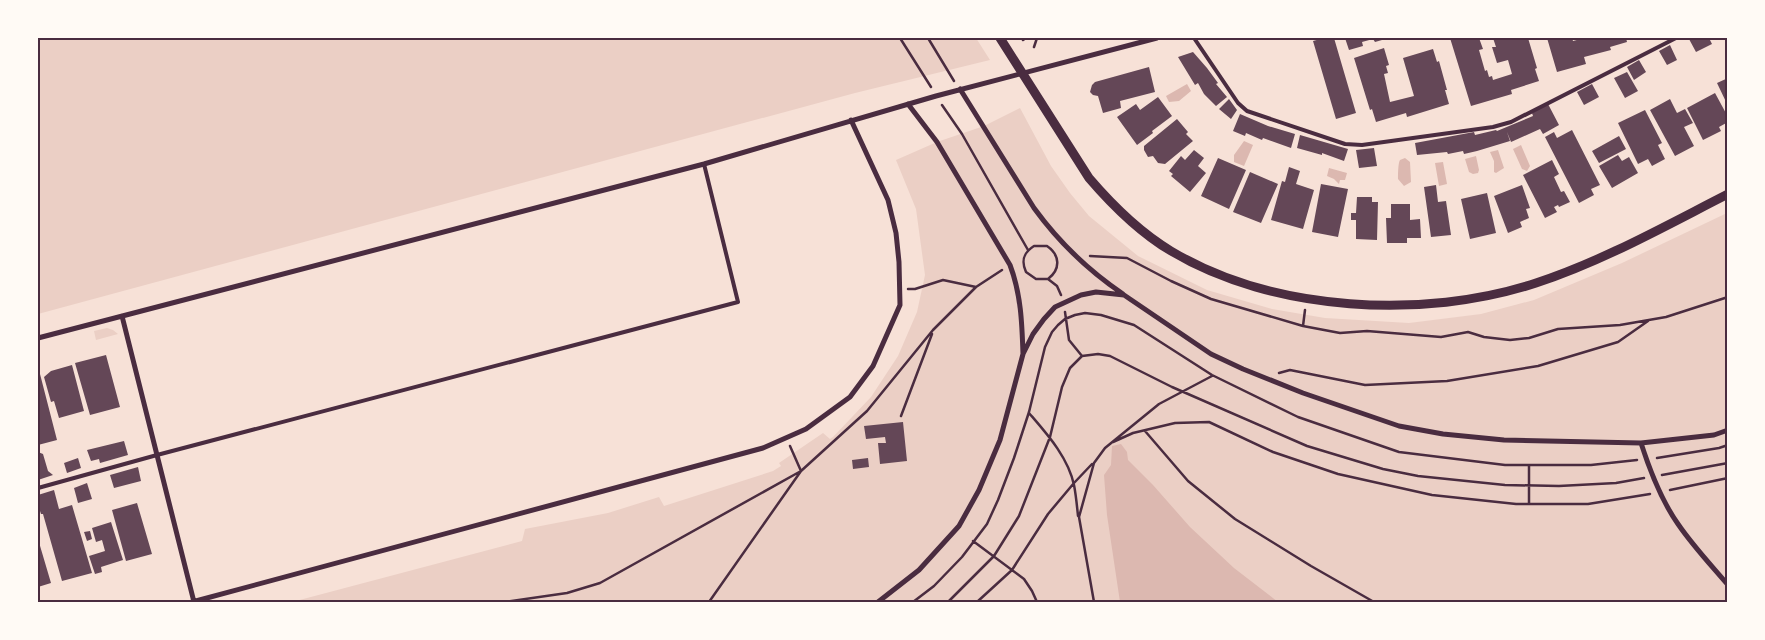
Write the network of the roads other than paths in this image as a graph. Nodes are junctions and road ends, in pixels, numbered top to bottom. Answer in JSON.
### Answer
{"nodes":[{"id":1,"x":1000,"y":38,"type":"edge"},
{"id":2,"x":1158,"y":38,"type":"edge"},
{"id":3,"x":1194,"y":38,"type":"edge"},
{"id":4,"x":1676,"y":38,"type":"edge"},
{"id":5,"x":1022,"y":73,"type":"junction"},
{"id":6,"x":960,"y":90,"type":"junction"},
{"id":7,"x":908,"y":104,"type":"junction"},
{"id":8,"x":850,"y":120,"type":"junction"},
{"id":9,"x":704,"y":164,"type":"junction"},
{"id":10,"x":1728,"y":194,"type":"edge"},
{"id":11,"x":1124,"y":295,"type":"junction"},
{"id":12,"x":122,"y":316,"type":"junction"},
{"id":13,"x":38,"y":338,"type":"edge"},
{"id":14,"x":1023,"y":354,"type":"junction"},
{"id":15,"x":1728,"y":430,"type":"edge"},
{"id":16,"x":1641,"y":443,"type":"junction"},
{"id":17,"x":157,"y":455,"type":"junction"},
{"id":18,"x":38,"y":488,"type":"edge"},
{"id":19,"x":1728,"y":585,"type":"edge"},
{"id":20,"x":193,"y":602,"type":"edge"},
{"id":21,"x":878,"y":602,"type":"edge"}],
"edges":[{"from":1,"to":5,"type":"street"},
{"from":2,"to":5,"type":"street"},
{"from":3,"to":4,"type":"lane"},
{"from":5,"to":6,"type":"street"},
{"from":5,"to":10,"type":"street"},
{"from":6,"to":7,"type":"street"},
{"from":6,"to":11,"type":"street"},
{"from":7,"to":8,"type":"street"},
{"from":7,"to":14,"type":"street"},
{"from":8,"to":9,"type":"street"},
{"from":8,"to":20,"type":"street"},
{"from":9,"to":12,"type":"street"},
{"from":9,"to":17,"type":"lane"},
{"from":11,"to":14,"type":"street"},
{"from":11,"to":16,"type":"street"},
{"from":12,"to":13,"type":"street"},
{"from":12,"to":17,"type":"street"},
{"from":14,"to":21,"type":"street"},
{"from":15,"to":16,"type":"street"},
{"from":16,"to":19,"type":"street"},
{"from":17,"to":18,"type":"lane"},
{"from":17,"to":20,"type":"street"}]}
